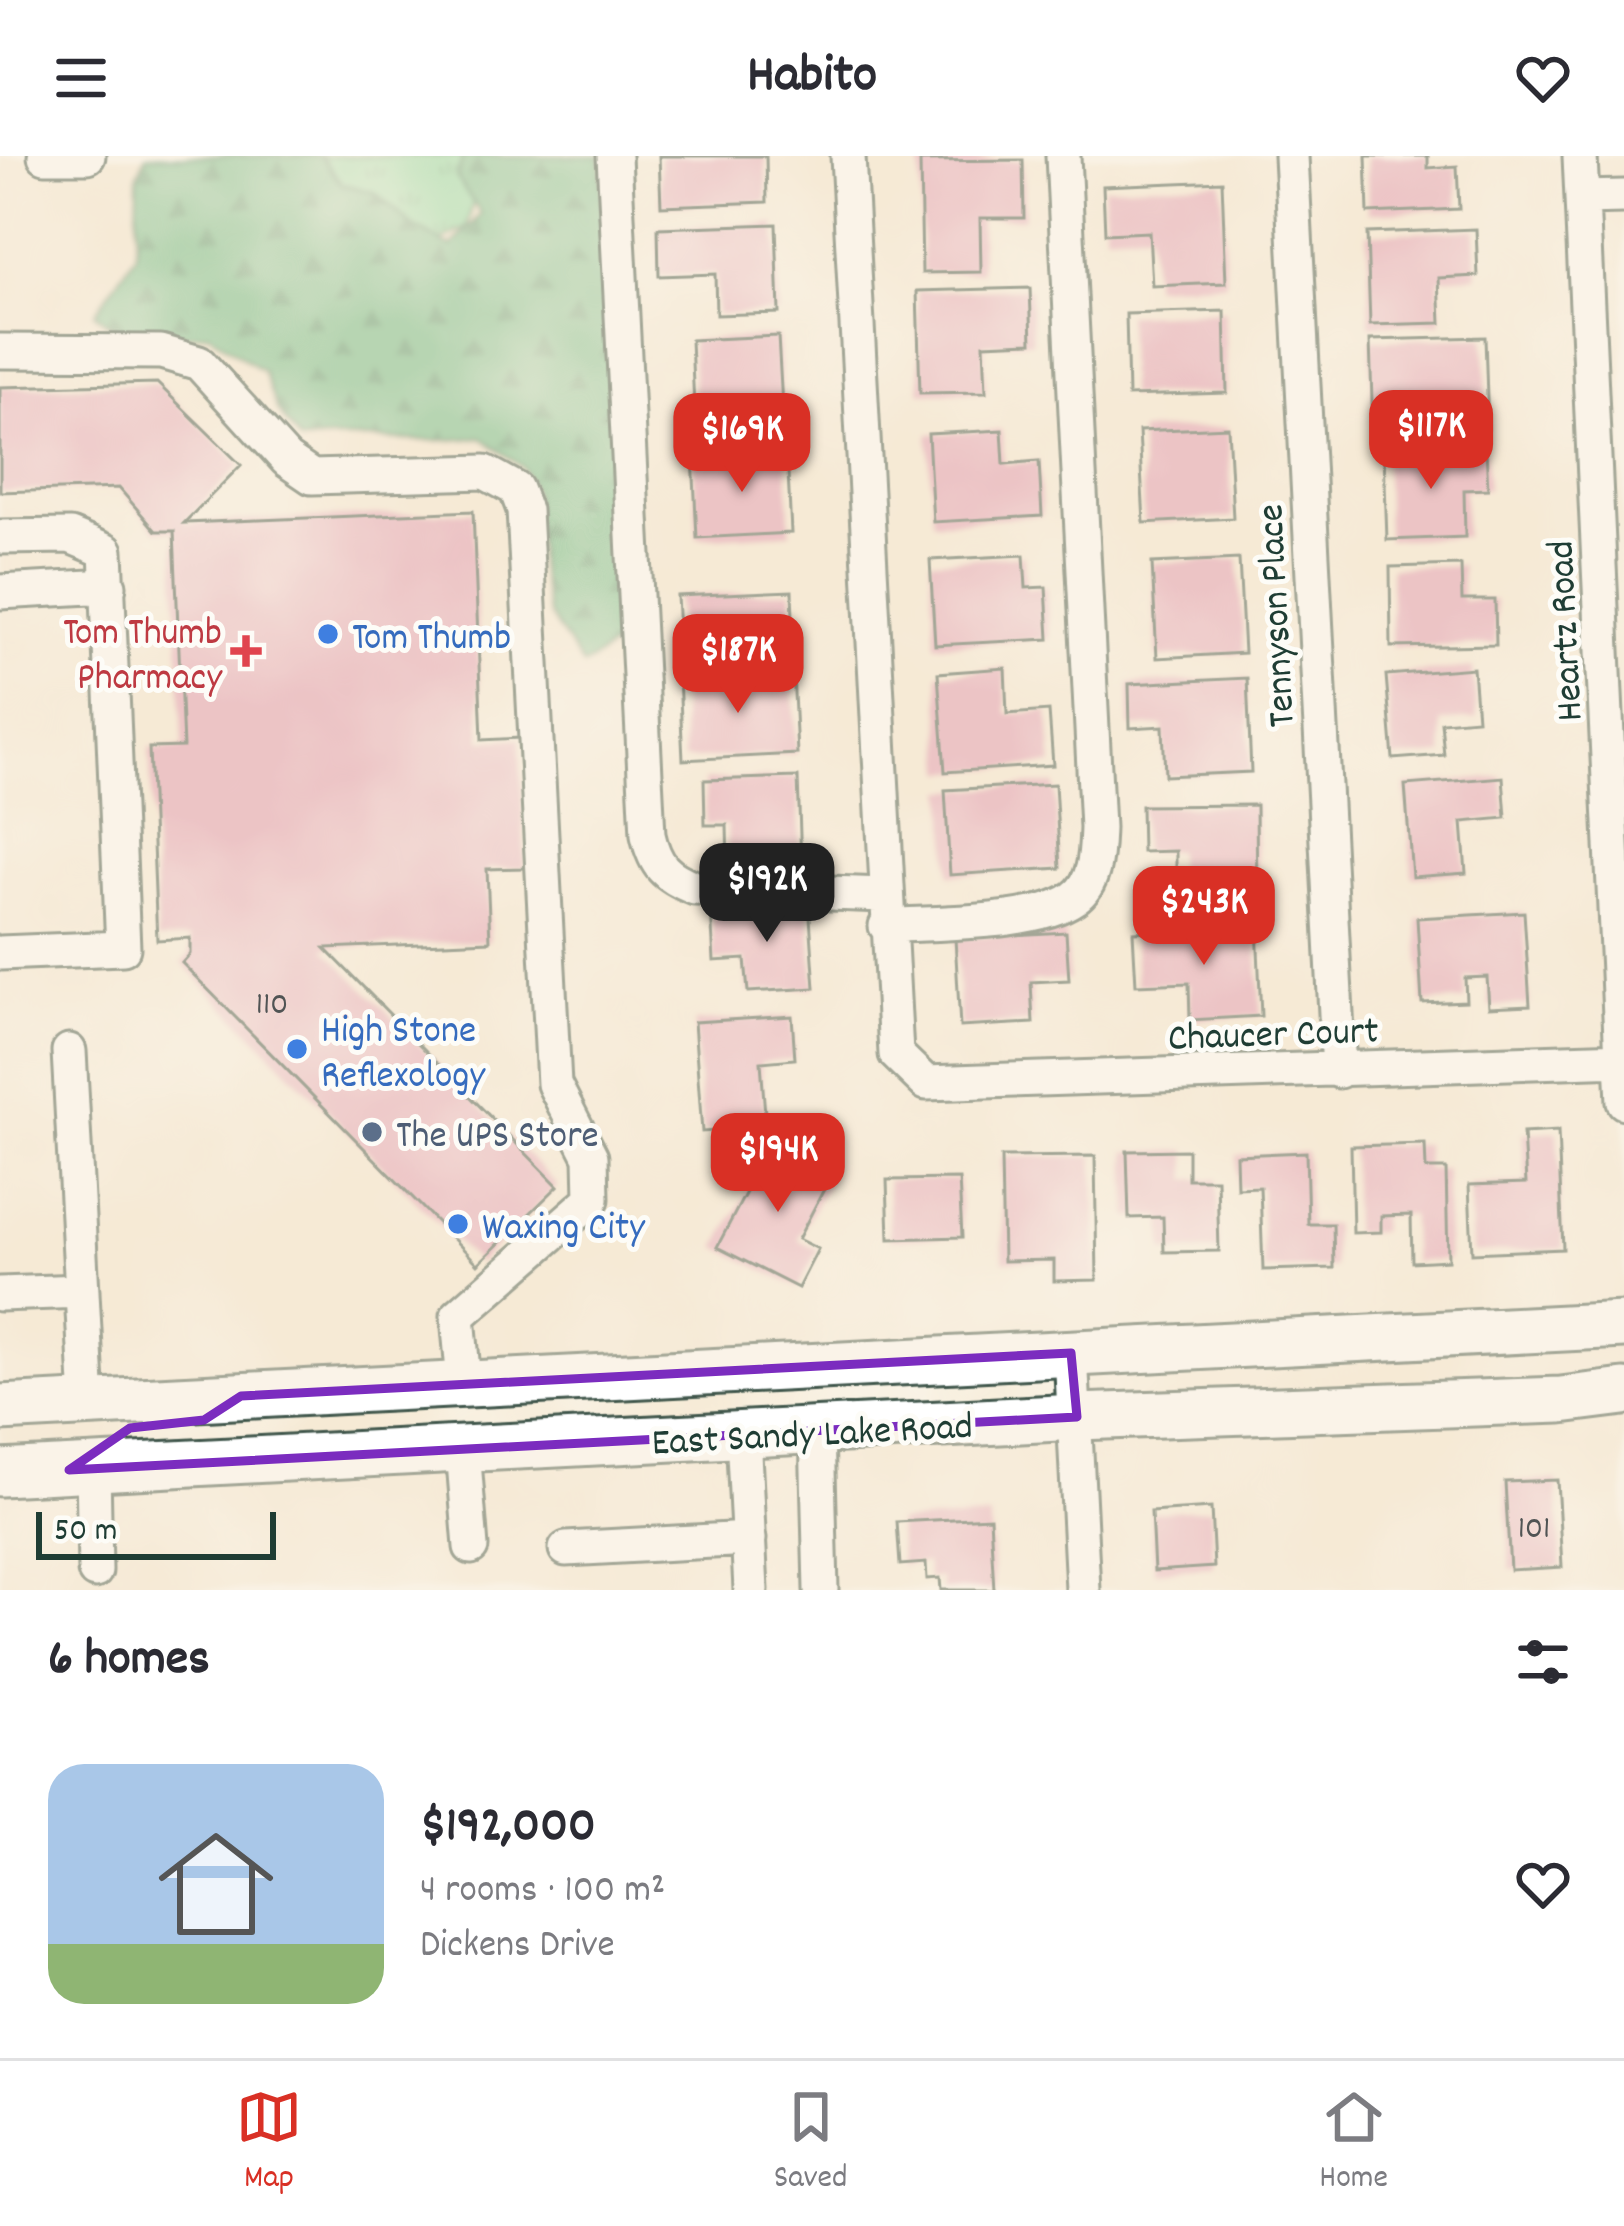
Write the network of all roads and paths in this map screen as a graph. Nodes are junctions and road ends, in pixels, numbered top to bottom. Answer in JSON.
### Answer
{"nodes":[{"id":1,"x":45,"y":156,"type":"edge"},
{"id":2,"x":88,"y":156,"type":"edge"},
{"id":3,"x":614,"y":156,"type":"edge"},
{"id":4,"x":848,"y":156,"type":"edge"},
{"id":5,"x":1063,"y":156,"type":"edge"},
{"id":6,"x":1291,"y":156,"type":"edge"},
{"id":7,"x":1580,"y":156,"type":"edge"},
{"id":8,"x":1624,"y":197,"type":"edge"},
{"id":9,"x":1582,"y":198,"type":"junction"},
{"id":10,"x":0,"y":351,"type":"edge"},
{"id":11,"x":0,"y":537,"type":"edge"},
{"id":12,"x":109,"y":586,"type":"junction"},
{"id":13,"x":0,"y":592,"type":"edge"},
{"id":14,"x":1614,"y":623,"type":"edge"},
{"id":15,"x":885,"y":910,"type":"junction"},
{"id":16,"x":0,"y":953,"type":"edge"},
{"id":17,"x":69,"y":1051,"type":"dead end"},
{"id":18,"x":1623,"y":1059,"type":"edge"},
{"id":19,"x":1339,"y":1071,"type":"junction"},
{"id":20,"x":1624,"y":1102,"type":"edge"},
{"id":21,"x":82,"y":1291,"type":"junction"},
{"id":22,"x":0,"y":1294,"type":"edge"},
{"id":23,"x":1624,"y":1325,"type":"edge"},
{"id":24,"x":1071,"y":1353,"type":"junction"},
{"id":25,"x":464,"y":1383,"type":"junction"},
{"id":26,"x":1624,"y":1392,"type":"edge"},
{"id":27,"x":242,"y":1396,"type":"junction"},
{"id":28,"x":88,"y":1403,"type":"junction"},
{"id":29,"x":0,"y":1408,"type":"edge"},
{"id":30,"x":1078,"y":1417,"type":"junction"},
{"id":31,"x":817,"y":1430,"type":"junction"},
{"id":32,"x":743,"y":1434,"type":"junction"},
{"id":33,"x":466,"y":1449,"type":"junction"},
{"id":34,"x":81,"y":1469,"type":"junction"},
{"id":35,"x":0,"y":1473,"type":"edge"},
{"id":36,"x":749,"y":1539,"type":"junction"},
{"id":37,"x":471,"y":1547,"type":"dead end"},
{"id":38,"x":566,"y":1549,"type":"dead end"},
{"id":39,"x":94,"y":1571,"type":"dead end"},
{"id":40,"x":752,"y":1590,"type":"edge"},
{"id":41,"x":821,"y":1590,"type":"edge"},
{"id":42,"x":1083,"y":1590,"type":"edge"}],
"edges":[{"from":1,"to":2,"type":"street"},
{"from":3,"to":15,"type":"street"},
{"from":4,"to":15,"type":"street"},
{"from":5,"to":15,"type":"street"},
{"from":6,"to":19,"type":"street","name":"Tennyson Place"},
{"from":7,"to":9,"type":"street","name":"Heartz Road"},
{"from":8,"to":9,"type":"street"},
{"from":9,"to":14,"type":"street","name":"Heartz Road"},
{"from":10,"to":25,"type":"street"},
{"from":11,"to":12,"type":"street"},
{"from":12,"to":13,"type":"street"},
{"from":12,"to":16,"type":"street"},
{"from":14,"to":18,"type":"street","name":"Heartz Road"},
{"from":15,"to":19,"type":"street","name":"Chaucer Court"},
{"from":17,"to":21,"type":"street"},
{"from":18,"to":19,"type":"street","name":"Chaucer Court"},
{"from":18,"to":20,"type":"street","name":"Heartz Road"},
{"from":21,"to":22,"type":"street"},
{"from":21,"to":28,"type":"street"},
{"from":23,"to":24,"type":"main road","name":"East Sandy Lake Road"},
{"from":24,"to":25,"type":"main road","name":"East Sandy Lake Road"},
{"from":24,"to":30,"type":"street"},
{"from":25,"to":27,"type":"main road","name":"East Sandy Lake Road"},
{"from":25,"to":33,"type":"main road"},
{"from":26,"to":30,"type":"main road","name":"East Sandy Lake Road"},
{"from":27,"to":28,"type":"main road","name":"East Sandy Lake Road"},
{"from":27,"to":34,"type":"main road"},
{"from":28,"to":29,"type":"main road","name":"East Sandy Lake Road"},
{"from":30,"to":31,"type":"main road","name":"East Sandy Lake Road"},
{"from":30,"to":42,"type":"street"},
{"from":31,"to":32,"type":"main road","name":"East Sandy Lake Road"},
{"from":31,"to":41,"type":"street"},
{"from":32,"to":33,"type":"main road","name":"East Sandy Lake Road"},
{"from":32,"to":36,"type":"street"},
{"from":33,"to":34,"type":"main road","name":"East Sandy Lake Road"},
{"from":33,"to":37,"type":"street"},
{"from":34,"to":35,"type":"main road","name":"East Sandy Lake Road"},
{"from":34,"to":39,"type":"street"},
{"from":36,"to":38,"type":"street"},
{"from":36,"to":40,"type":"street"}]}
